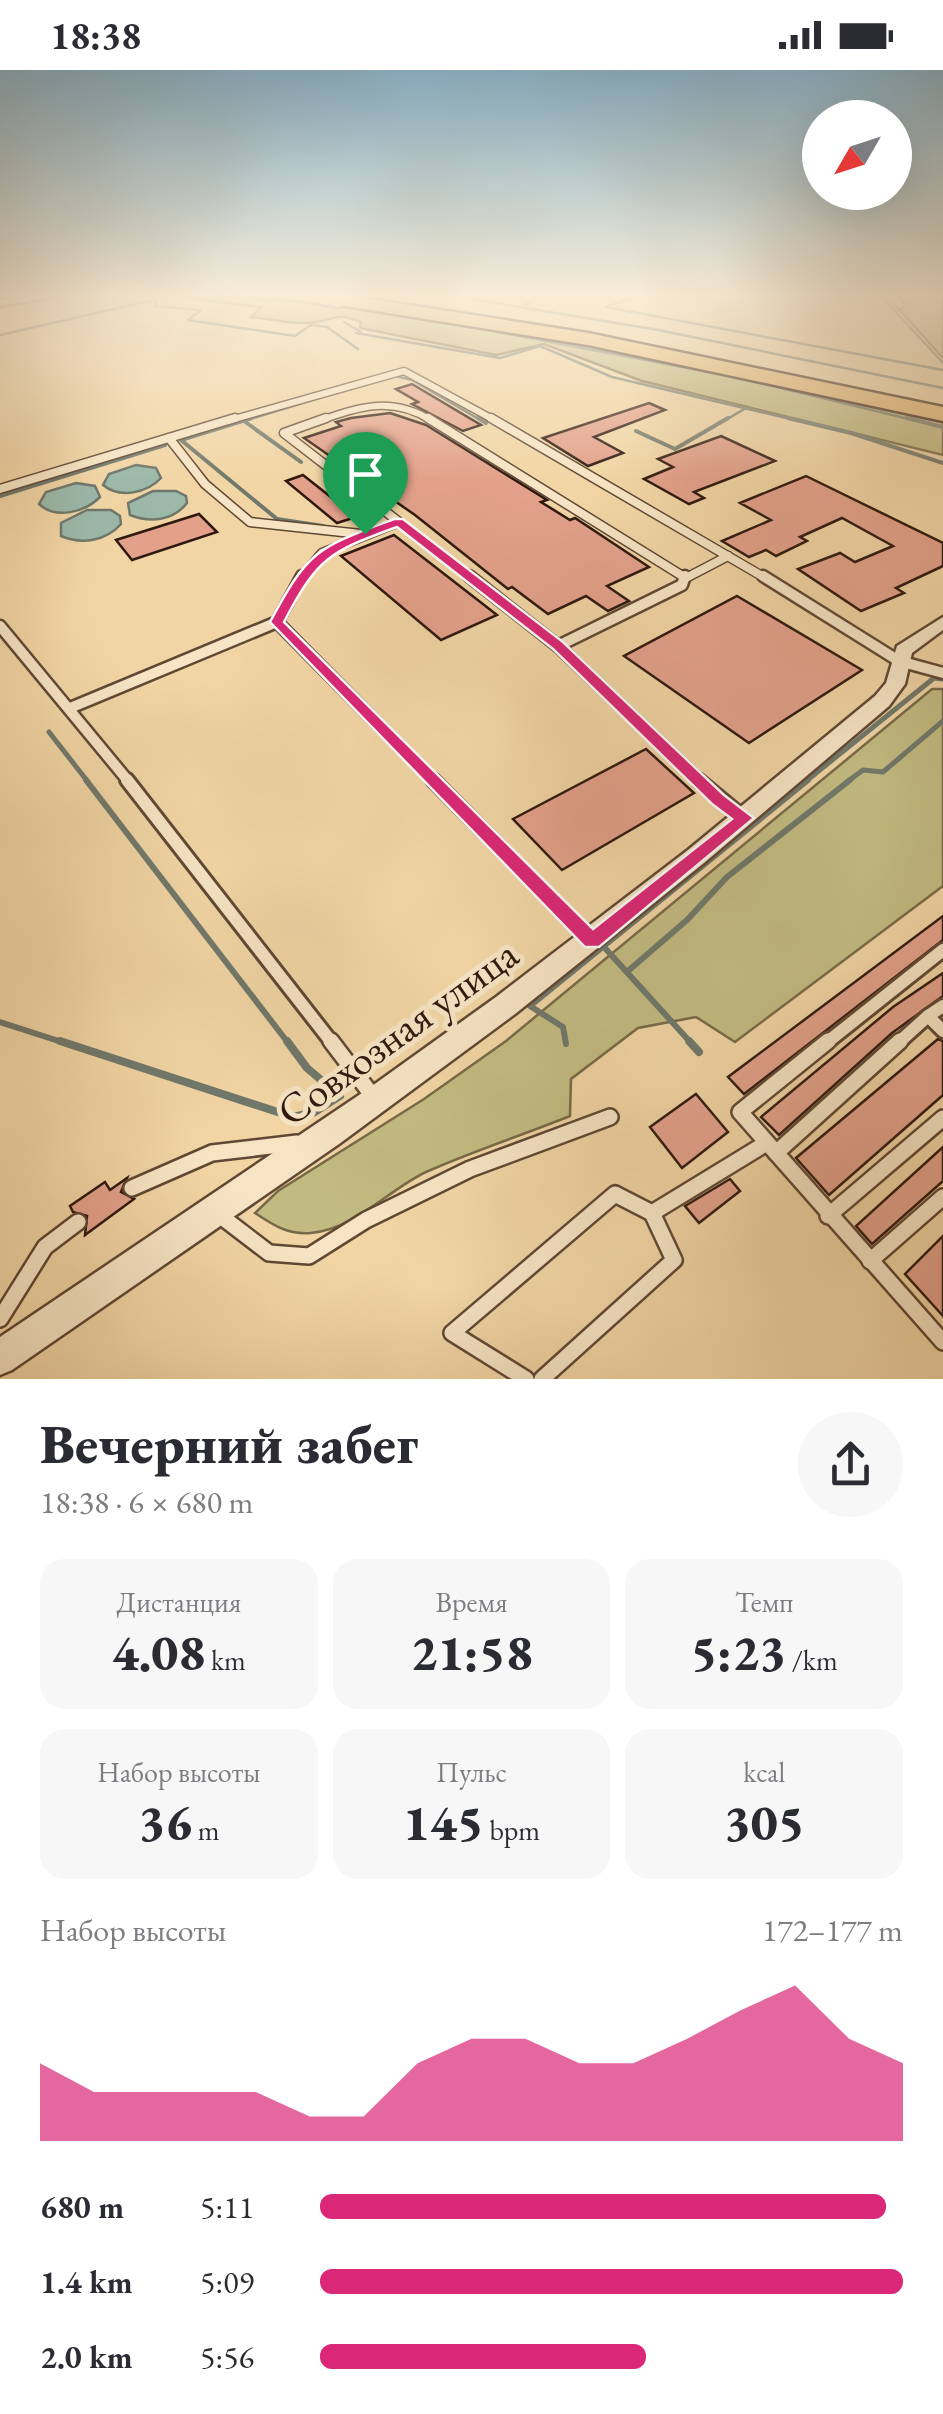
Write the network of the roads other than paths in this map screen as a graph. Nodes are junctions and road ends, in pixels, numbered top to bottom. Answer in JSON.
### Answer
{"nodes":[{"id":1,"x":681,"y":357,"type":"edge"},
{"id":2,"x":731,"y":357,"type":"edge"},
{"id":3,"x":943,"y":402,"type":"edge"},
{"id":4,"x":943,"y":414,"type":"edge"},
{"id":5,"x":169,"y":438,"type":"junction"},
{"id":6,"x":0,"y":489,"type":"edge"},
{"id":7,"x":398,"y":522,"type":"junction"},
{"id":8,"x":365,"y":534,"type":"junction"},
{"id":9,"x":728,"y":556,"type":"junction"},
{"id":10,"x":684,"y":577,"type":"junction"},
{"id":11,"x":277,"y":622,"type":"junction"},
{"id":12,"x":943,"y":622,"type":"edge"},
{"id":13,"x":0,"y":626,"type":"edge"},
{"id":14,"x":558,"y":646,"type":"junction"},
{"id":15,"x":898,"y":661,"type":"junction"},
{"id":16,"x":943,"y":674,"type":"edge"},
{"id":17,"x":70,"y":708,"type":"junction"},
{"id":18,"x":745,"y":818,"type":"junction"},
{"id":19,"x":592,"y":941,"type":"junction"},
{"id":20,"x":943,"y":950,"type":"edge"},
{"id":21,"x":943,"y":1006,"type":"edge"},
{"id":22,"x":928,"y":1016,"type":"junction"},
{"id":23,"x":943,"y":1031,"type":"edge"},
{"id":24,"x":376,"y":1100,"type":"junction"},
{"id":25,"x":610,"y":1116,"type":"dead end"},
{"id":26,"x":943,"y":1118,"type":"edge"},
{"id":27,"x":312,"y":1143,"type":"junction"},
{"id":28,"x":771,"y":1148,"type":"junction"},
{"id":29,"x":132,"y":1188,"type":"dead end"},
{"id":30,"x":943,"y":1197,"type":"edge"},
{"id":31,"x":213,"y":1210,"type":"junction"},
{"id":32,"x":652,"y":1213,"type":"junction"},
{"id":33,"x":828,"y":1216,"type":"junction"},
{"id":34,"x":78,"y":1222,"type":"dead end"},
{"id":35,"x":870,"y":1262,"type":"junction"},
{"id":36,"x":0,"y":1319,"type":"edge"},
{"id":37,"x":942,"y":1340,"type":"edge"},
{"id":38,"x":0,"y":1358,"type":"edge"},
{"id":39,"x":526,"y":1379,"type":"edge"},
{"id":40,"x":542,"y":1379,"type":"edge"}],
"edges":[{"from":1,"to":4,"type":"highway"},
{"from":2,"to":3,"type":"highway"},
{"from":5,"to":6,"type":"lane"},
{"from":5,"to":8,"type":"lane"},
{"from":5,"to":9,"type":"lane"},
{"from":7,"to":8,"type":"lane"},
{"from":7,"to":10,"type":"lane"},
{"from":7,"to":14,"type":"lane"},
{"from":8,"to":11,"type":"lane"},
{"from":9,"to":10,"type":"lane"},
{"from":9,"to":15,"type":"lane"},
{"from":10,"to":14,"type":"lane"},
{"from":11,"to":17,"type":"lane"},
{"from":11,"to":19,"type":"lane"},
{"from":12,"to":15,"type":"street"},
{"from":13,"to":17,"type":"lane"},
{"from":14,"to":18,"type":"lane"},
{"from":15,"to":16,"type":"lane"},
{"from":15,"to":18,"type":"street","name":"Совхозная улица"},
{"from":17,"to":24,"type":"lane"},
{"from":18,"to":19,"type":"street","name":"Совхозная улица"},
{"from":19,"to":24,"type":"street","name":"Совхозная улица"},
{"from":20,"to":28,"type":"lane"},
{"from":21,"to":22,"type":"lane"},
{"from":22,"to":23,"type":"lane"},
{"from":22,"to":28,"type":"lane"},
{"from":24,"to":27,"type":"street","name":"Совхозная улица"},
{"from":25,"to":31,"type":"lane"},
{"from":26,"to":33,"type":"lane"},
{"from":27,"to":29,"type":"lane"},
{"from":27,"to":31,"type":"street","name":"Совхозная улица"},
{"from":28,"to":32,"type":"lane"},
{"from":28,"to":33,"type":"lane"},
{"from":30,"to":35,"type":"lane"},
{"from":31,"to":38,"type":"street","name":"Совхозная улица"},
{"from":32,"to":39,"type":"lane"},
{"from":32,"to":40,"type":"lane"},
{"from":33,"to":35,"type":"lane"},
{"from":34,"to":36,"type":"lane"},
{"from":35,"to":37,"type":"lane"}]}
